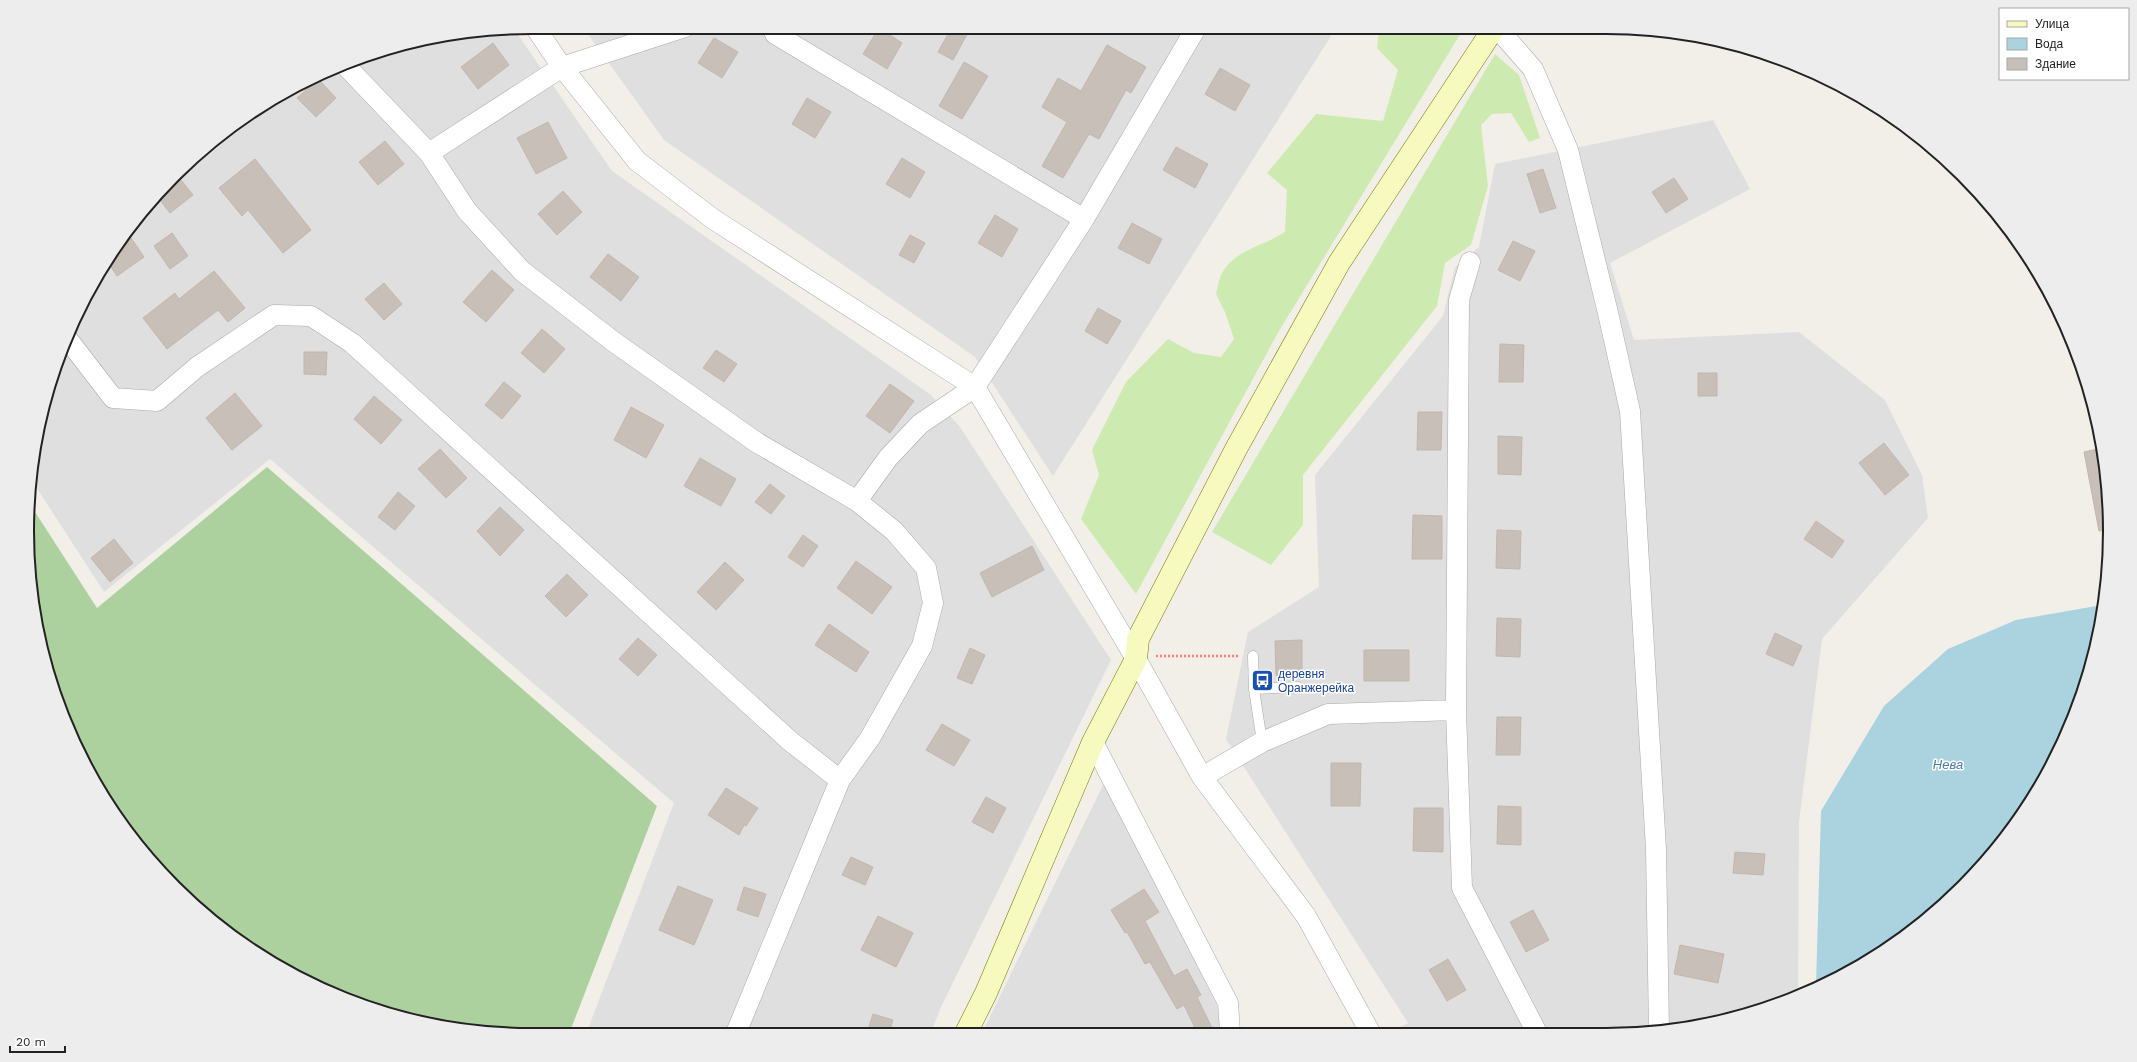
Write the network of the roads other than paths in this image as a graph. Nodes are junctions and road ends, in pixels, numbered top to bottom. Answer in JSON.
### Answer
{"nodes":[{"id":1,"x":540,"y":34,"type":"edge"},
{"id":2,"x":663,"y":34,"type":"edge"},
{"id":3,"x":775,"y":34,"type":"edge"},
{"id":4,"x":1192,"y":34,"type":"edge"},
{"id":5,"x":1491,"y":34,"type":"edge"},
{"id":6,"x":1501,"y":34,"type":"edge"},
{"id":7,"x":562,"y":67,"type":"junction"},
{"id":8,"x":349,"y":69,"type":"edge"},
{"id":9,"x":429,"y":153,"type":"junction"},
{"id":10,"x":1084,"y":219,"type":"junction"},
{"id":11,"x":1470,"y":262,"type":"dead end"},
{"id":12,"x":71,"y":343,"type":"edge"},
{"id":13,"x":975,"y":387,"type":"junction"},
{"id":14,"x":858,"y":501,"type":"junction"},
{"id":15,"x":1253,"y":656,"type":"road end"},
{"id":16,"x":1136,"y":659,"type":"junction"},
{"id":17,"x":1298,"y":687,"type":"dead end"},
{"id":18,"x":1254,"y":689,"type":"junction"},
{"id":19,"x":1456,"y":710,"type":"junction"},
{"id":20,"x":1093,"y":742,"type":"junction"},
{"id":21,"x":1262,"y":742,"type":"junction"},
{"id":22,"x":1202,"y":777,"type":"junction"},
{"id":23,"x":840,"y":780,"type":"junction"},
{"id":24,"x":1659,"y":1025,"type":"edge"},
{"id":25,"x":738,"y":1028,"type":"edge"},
{"id":26,"x":968,"y":1028,"type":"edge"},
{"id":27,"x":1230,"y":1028,"type":"edge"},
{"id":28,"x":1368,"y":1028,"type":"edge"},
{"id":29,"x":1534,"y":1028,"type":"edge"}],
"edges":[{"from":1,"to":7,"type":"street"},
{"from":2,"to":7,"type":"street"},
{"from":3,"to":10,"type":"street"},
{"from":4,"to":10,"type":"street"},
{"from":5,"to":16,"type":"street"},
{"from":6,"to":24,"type":"street"},
{"from":7,"to":9,"type":"street"},
{"from":7,"to":13,"type":"street"},
{"from":8,"to":9,"type":"street"},
{"from":9,"to":14,"type":"street"},
{"from":10,"to":13,"type":"street"},
{"from":11,"to":19,"type":"street"},
{"from":12,"to":23,"type":"street"},
{"from":13,"to":14,"type":"street"},
{"from":13,"to":16,"type":"street"},
{"from":14,"to":23,"type":"street"},
{"from":15,"to":18,"type":"lane"},
{"from":16,"to":20,"type":"street"},
{"from":16,"to":22,"type":"street"},
{"from":17,"to":18,"type":"lane"},
{"from":18,"to":21,"type":"lane"},
{"from":19,"to":21,"type":"street"},
{"from":19,"to":29,"type":"street"},
{"from":20,"to":26,"type":"street"},
{"from":20,"to":27,"type":"street"},
{"from":21,"to":22,"type":"street"},
{"from":22,"to":28,"type":"street"},
{"from":23,"to":25,"type":"street"}]}
